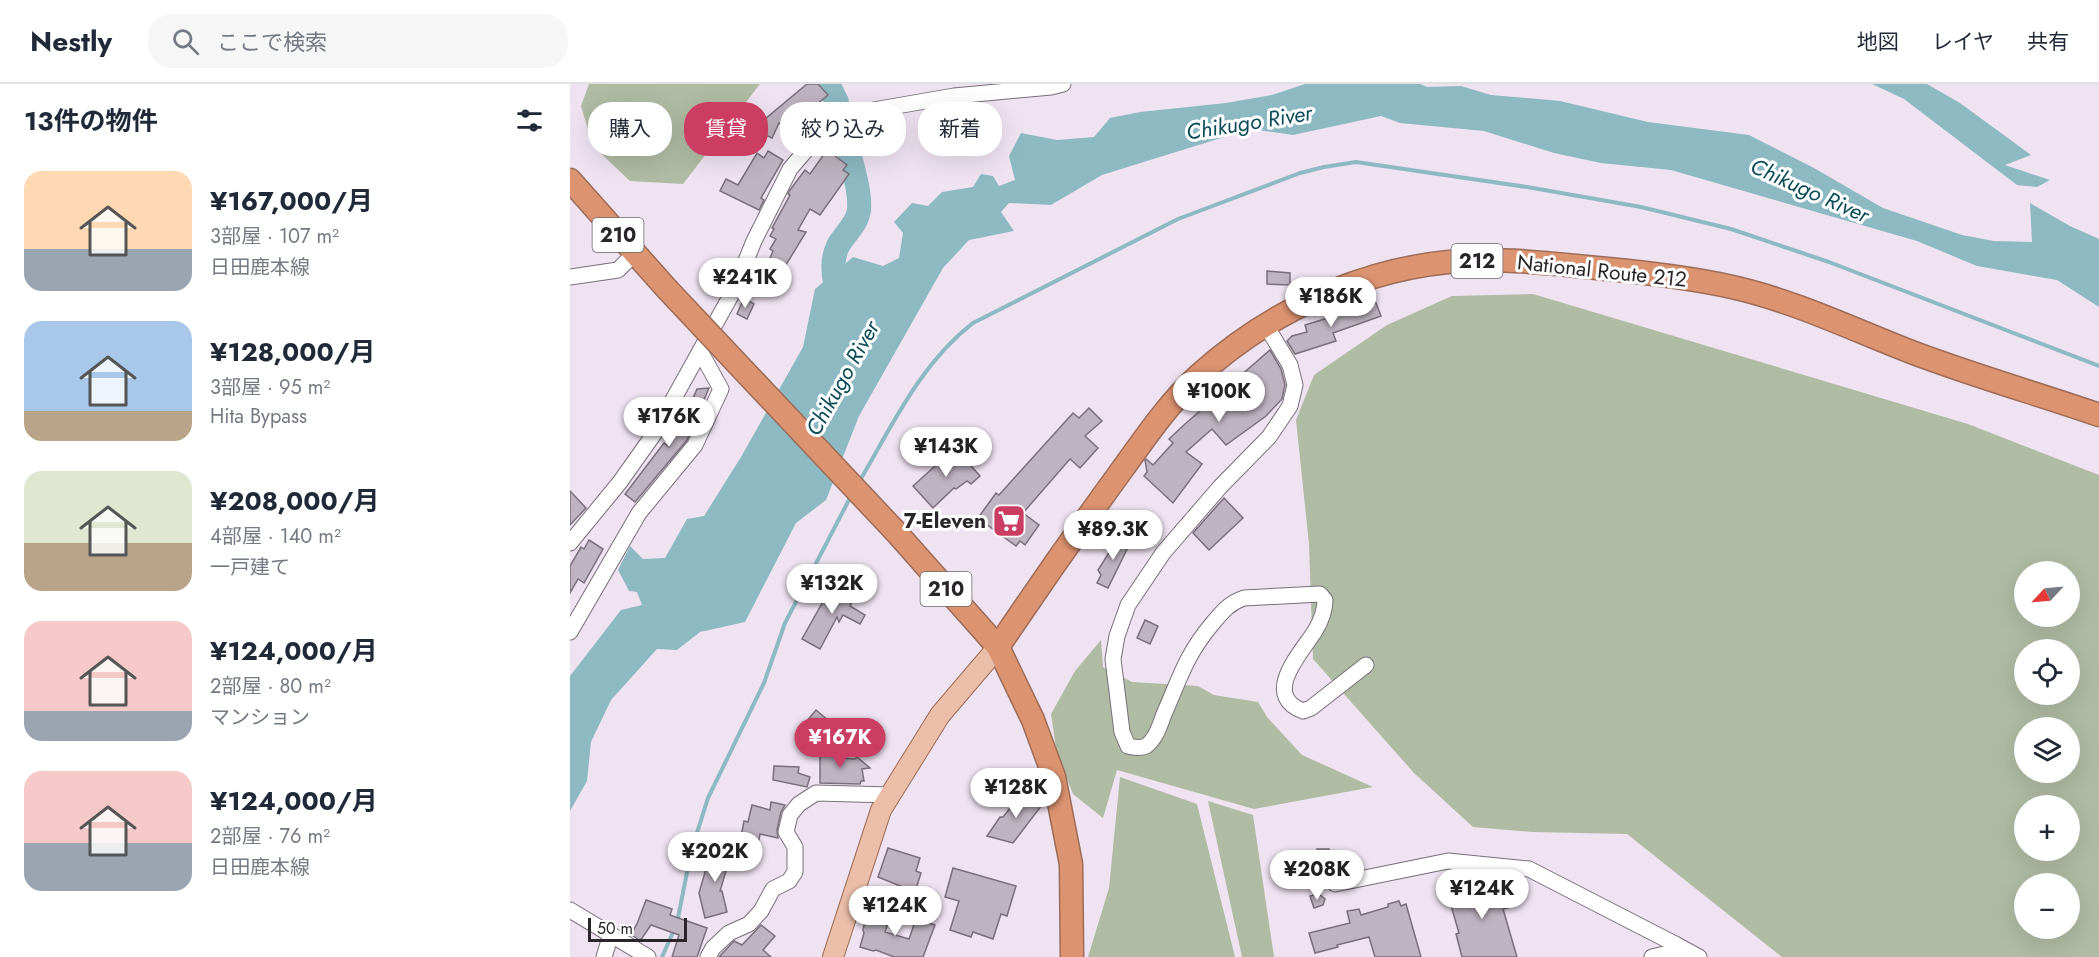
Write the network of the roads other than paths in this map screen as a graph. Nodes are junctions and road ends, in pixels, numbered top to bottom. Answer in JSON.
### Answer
{"nodes":[{"id":1,"x":1063,"y":84,"type":"edge"},
{"id":2,"x":570,"y":180,"type":"edge"},
{"id":3,"x":634,"y":254,"type":"junction"},
{"id":4,"x":570,"y":277,"type":"edge"},
{"id":5,"x":1265,"y":324,"type":"junction"},
{"id":6,"x":700,"y":351,"type":"junction"},
{"id":7,"x":2099,"y":415,"type":"edge"},
{"id":8,"x":571,"y":540,"type":"edge"},
{"id":9,"x":570,"y":632,"type":"edge"},
{"id":10,"x":998,"y":647,"type":"junction"},
{"id":11,"x":1366,"y":666,"type":"dead end"},
{"id":12,"x":891,"y":795,"type":"junction"},
{"id":13,"x":1335,"y":884,"type":"dead end"},
{"id":14,"x":570,"y":910,"type":"edge"},
{"id":15,"x":612,"y":934,"type":"junction"},
{"id":16,"x":1677,"y":951,"type":"edge"},
{"id":17,"x":604,"y":957,"type":"edge"},
{"id":18,"x":648,"y":957,"type":"edge"},
{"id":19,"x":708,"y":957,"type":"edge"},
{"id":20,"x":832,"y":957,"type":"edge"},
{"id":21,"x":1072,"y":957,"type":"edge"},
{"id":22,"x":1652,"y":957,"type":"edge"},
{"id":23,"x":1699,"y":957,"type":"edge"}],
"edges":[{"from":1,"to":6,"type":"street"},
{"from":2,"to":3,"type":"highway","number":"210"},
{"from":3,"to":4,"type":"street"},
{"from":3,"to":10,"type":"highway","number":"210","bridge":true},
{"from":5,"to":7,"type":"highway","name":"National Route 212","number":"212"},
{"from":5,"to":10,"type":"highway","name":"National Route 212","number":"212"},
{"from":5,"to":11,"type":"street"},
{"from":6,"to":8,"type":"street"},
{"from":6,"to":9,"type":"street"},
{"from":10,"to":12,"type":"main road"},
{"from":10,"to":21,"type":"highway","number":"210"},
{"from":12,"to":19,"type":"street"},
{"from":12,"to":20,"type":"main road"},
{"from":13,"to":16,"type":"street"},
{"from":14,"to":15,"type":"street"},
{"from":15,"to":17,"type":"street"},
{"from":15,"to":18,"type":"street"},
{"from":16,"to":22,"type":"street"},
{"from":16,"to":23,"type":"street"}]}
